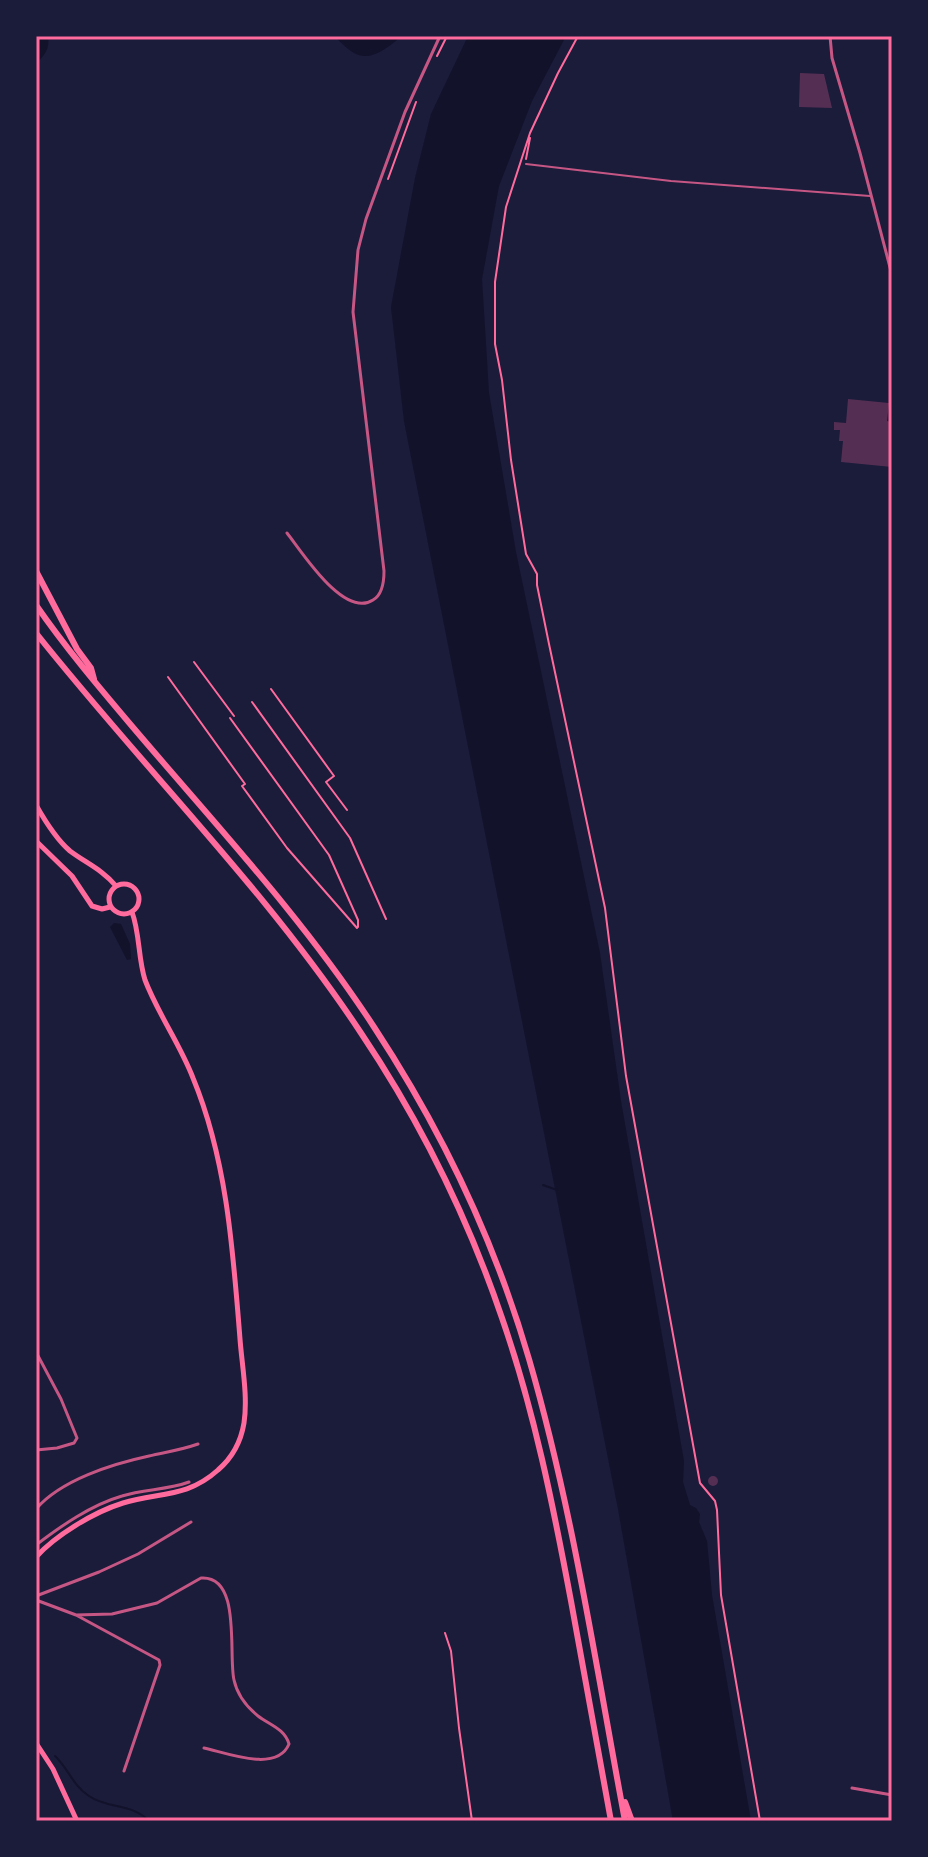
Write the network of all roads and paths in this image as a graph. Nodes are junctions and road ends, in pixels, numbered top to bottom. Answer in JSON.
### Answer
{"nodes":[{"id":1,"x":440,"y":36,"type":"edge"},
{"id":2,"x":447,"y":36,"type":"edge"},
{"id":3,"x":578,"y":36,"type":"edge"},
{"id":4,"x":830,"y":36,"type":"edge"},
{"id":5,"x":436,"y":58,"type":"dead end"},
{"id":6,"x":419,"y":95,"type":"dead end"},
{"id":7,"x":530,"y":133,"type":"junction"},
{"id":8,"x":526,"y":164,"type":"joint"},
{"id":9,"x":388,"y":179,"type":"dead end"},
{"id":10,"x":871,"y":196,"type":"junction"},
{"id":11,"x":892,"y":275,"type":"edge"},
{"id":12,"x":287,"y":533,"type":"dead end"},
{"id":13,"x":36,"y":571,"type":"edge"},
{"id":14,"x":36,"y":605,"type":"edge"},
{"id":15,"x":36,"y":633,"type":"edge"},
{"id":16,"x":194,"y":662,"type":"dead end"},
{"id":17,"x":168,"y":677,"type":"dead end"},
{"id":18,"x":95,"y":682,"type":"junction"},
{"id":19,"x":271,"y":689,"type":"dead end"},
{"id":20,"x":252,"y":702,"type":"dead end"},
{"id":21,"x":36,"y":805,"type":"edge"},
{"id":22,"x":347,"y":810,"type":"dead end"},
{"id":23,"x":36,"y":841,"type":"edge"},
{"id":24,"x":116,"y":886,"type":"junction"},
{"id":25,"x":110,"y":907,"type":"junction"},
{"id":26,"x":132,"y":912,"type":"junction"},
{"id":27,"x":386,"y":919,"type":"dead end"},
{"id":28,"x":36,"y":1352,"type":"edge"},
{"id":29,"x":198,"y":1444,"type":"dead end"},
{"id":30,"x":36,"y":1450,"type":"edge"},
{"id":31,"x":189,"y":1482,"type":"dead end"},
{"id":32,"x":36,"y":1509,"type":"edge"},
{"id":33,"x":191,"y":1522,"type":"dead end"},
{"id":34,"x":36,"y":1545,"type":"edge"},
{"id":35,"x":36,"y":1557,"type":"edge"},
{"id":36,"x":36,"y":1598,"type":"edge"},
{"id":37,"x":76,"y":1615,"type":"junction"},
{"id":38,"x":445,"y":1633,"type":"dead end"},
{"id":39,"x":36,"y":1743,"type":"edge"},
{"id":40,"x":204,"y":1748,"type":"dead end"},
{"id":41,"x":124,"y":1771,"type":"dead end"},
{"id":42,"x":852,"y":1788,"type":"dead end"},
{"id":43,"x":619,"y":1789,"type":"junction"},
{"id":44,"x":892,"y":1795,"type":"edge"},
{"id":45,"x":77,"y":1821,"type":"edge"},
{"id":46,"x":472,"y":1821,"type":"edge"},
{"id":47,"x":611,"y":1821,"type":"edge"},
{"id":48,"x":625,"y":1821,"type":"edge"},
{"id":49,"x":632,"y":1821,"type":"edge"},
{"id":50,"x":760,"y":1821,"type":"edge"}],
"edges":[{"from":1,"to":12,"type":"street"},
{"from":2,"to":5,"type":"path"},
{"from":3,"to":7,"type":"path"},
{"from":4,"to":10,"type":"street"},
{"from":6,"to":9,"type":"path"},
{"from":7,"to":8,"type":"path"},
{"from":7,"to":50,"type":"path"},
{"from":8,"to":10,"type":"lane"},
{"from":10,"to":11,"type":"street"},
{"from":13,"to":18,"type":"highway"},
{"from":14,"to":18,"type":"highway"},
{"from":15,"to":47,"type":"highway"},
{"from":16,"to":17,"type":"path"},
{"from":18,"to":43,"type":"highway"},
{"from":19,"to":22,"type":"path"},
{"from":20,"to":27,"type":"path"},
{"from":21,"to":24,"type":"main road"},
{"from":23,"to":25,"type":"main road"},
{"from":24,"to":25,"type":"main road"},
{"from":24,"to":26,"type":"main road"},
{"from":25,"to":26,"type":"main road"},
{"from":26,"to":35,"type":"main road"},
{"from":28,"to":30,"type":"street"},
{"from":29,"to":32,"type":"street"},
{"from":31,"to":34,"type":"street"},
{"from":33,"to":36,"type":"street"},
{"from":36,"to":37,"type":"street"},
{"from":37,"to":40,"type":"street"},
{"from":37,"to":41,"type":"street"},
{"from":38,"to":46,"type":"path"},
{"from":39,"to":45,"type":"main road"},
{"from":42,"to":44,"type":"street"},
{"from":43,"to":48,"type":"highway"},
{"from":43,"to":49,"type":"highway"}]}
